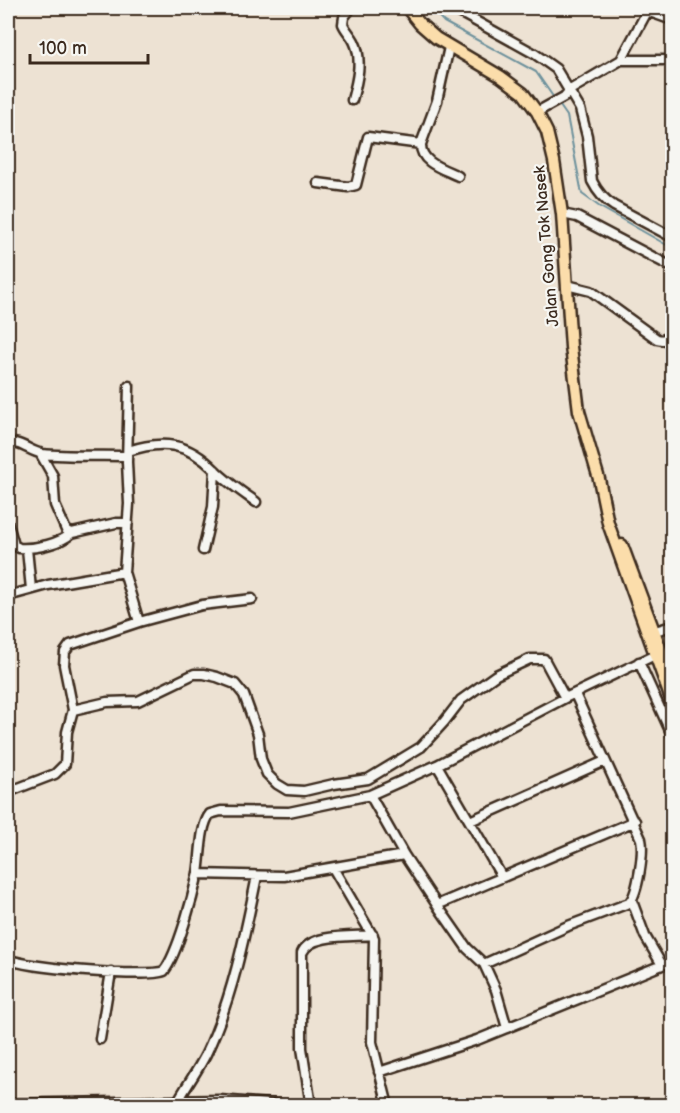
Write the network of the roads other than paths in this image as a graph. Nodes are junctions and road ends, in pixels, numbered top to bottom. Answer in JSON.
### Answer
{"nodes":[{"id":1,"x":351,"y":8,"type":"edge"},
{"id":2,"x":407,"y":8,"type":"edge"},
{"id":3,"x":452,"y":8,"type":"edge"},
{"id":4,"x":648,"y":9,"type":"edge"},
{"id":5,"x":672,"y":20,"type":"edge"},
{"id":6,"x":448,"y":47,"type":"junction"},
{"id":7,"x":621,"y":60,"type":"junction"},
{"id":8,"x":672,"y":60,"type":"edge"},
{"id":9,"x":567,"y":94,"type":"junction"},
{"id":10,"x":352,"y":100,"type":"dead end"},
{"id":11,"x":537,"y":112,"type":"junction"},
{"id":12,"x":421,"y":144,"type":"junction"},
{"id":13,"x":458,"y":176,"type":"dead end"},
{"id":14,"x":318,"y":183,"type":"dead end"},
{"id":15,"x":562,"y":214,"type":"junction"},
{"id":16,"x":672,"y":237,"type":"edge"},
{"id":17,"x":672,"y":267,"type":"edge"},
{"id":18,"x":567,"y":285,"type":"junction"},
{"id":19,"x":672,"y":336,"type":"edge"},
{"id":20,"x":129,"y":386,"type":"dead end"},
{"id":21,"x":8,"y":442,"type":"edge"},
{"id":22,"x":40,"y":453,"type":"junction"},
{"id":23,"x":128,"y":453,"type":"junction"},
{"id":24,"x":215,"y":470,"type":"junction"},
{"id":25,"x":8,"y":479,"type":"edge"},
{"id":26,"x":8,"y":502,"type":"edge"},
{"id":27,"x":256,"y":502,"type":"dead end"},
{"id":28,"x":606,"y":510,"type":"junction"},
{"id":29,"x":128,"y":523,"type":"junction"},
{"id":30,"x":8,"y":524,"type":"edge"},
{"id":31,"x":72,"y":533,"type":"junction"},
{"id":32,"x":27,"y":549,"type":"junction"},
{"id":33,"x":203,"y":550,"type":"dead end"},
{"id":34,"x":124,"y":572,"type":"junction"},
{"id":35,"x":31,"y":590,"type":"junction"},
{"id":36,"x":8,"y":596,"type":"edge"},
{"id":37,"x":252,"y":599,"type":"dead end"},
{"id":38,"x":139,"y":622,"type":"junction"},
{"id":39,"x":672,"y":626,"type":"edge"},
{"id":40,"x":657,"y":636,"type":"junction"},
{"id":41,"x":655,"y":655,"type":"junction"},
{"id":42,"x":639,"y":662,"type":"junction"},
{"id":43,"x":666,"y":662,"type":"junction"},
{"id":44,"x":672,"y":679,"type":"edge"},
{"id":45,"x":575,"y":694,"type":"junction"},
{"id":46,"x":565,"y":698,"type":"junction"},
{"id":47,"x":672,"y":702,"type":"edge"},
{"id":48,"x":73,"y":710,"type":"junction"},
{"id":49,"x":672,"y":735,"type":"edge"},
{"id":50,"x":605,"y":761,"type":"junction"},
{"id":51,"x":437,"y":765,"type":"junction"},
{"id":52,"x":8,"y":792,"type":"edge"},
{"id":53,"x":370,"y":795,"type":"junction"},
{"id":54,"x":470,"y":821,"type":"junction"},
{"id":55,"x":634,"y":821,"type":"junction"},
{"id":56,"x":405,"y":855,"type":"junction"},
{"id":57,"x":333,"y":868,"type":"junction"},
{"id":58,"x":198,"y":874,"type":"junction"},
{"id":59,"x":257,"y":876,"type":"junction"},
{"id":60,"x":502,"y":877,"type":"junction"},
{"id":61,"x":632,"y":901,"type":"junction"},
{"id":62,"x":437,"y":905,"type":"junction"},
{"id":63,"x":373,"y":935,"type":"junction"},
{"id":64,"x":8,"y":959,"type":"edge"},
{"id":65,"x":669,"y":962,"type":"edge"},
{"id":66,"x":484,"y":964,"type":"junction"},
{"id":67,"x":111,"y":972,"type":"junction"},
{"id":68,"x":507,"y":1028,"type":"junction"},
{"id":69,"x":100,"y":1039,"type":"dead end"},
{"id":70,"x":379,"y":1072,"type":"junction"},
{"id":71,"x":178,"y":1101,"type":"junction"},
{"id":72,"x":154,"y":1103,"type":"edge"},
{"id":73,"x":8,"y":1104,"type":"edge"},
{"id":74,"x":79,"y":1104,"type":"edge"},
{"id":75,"x":294,"y":1106,"type":"edge"},
{"id":76,"x":311,"y":1106,"type":"edge"},
{"id":77,"x":388,"y":1106,"type":"edge"}],
"edges":[{"from":1,"to":10,"type":"street"},
{"from":2,"to":6,"type":"main road","name":"Jalan Gong Tok Nasek"},
{"from":3,"to":9,"type":"street"},
{"from":4,"to":5,"type":"street"},
{"from":4,"to":7,"type":"street"},
{"from":6,"to":11,"type":"main road","name":"Jalan Gong Tok Nasek"},
{"from":6,"to":12,"type":"street"},
{"from":7,"to":8,"type":"street"},
{"from":7,"to":9,"type":"street"},
{"from":9,"to":11,"type":"street"},
{"from":9,"to":16,"type":"street"},
{"from":11,"to":15,"type":"main road","name":"Jalan Gong Tok Nasek"},
{"from":12,"to":13,"type":"street"},
{"from":12,"to":14,"type":"street"},
{"from":15,"to":17,"type":"street"},
{"from":15,"to":18,"type":"main road","name":"Jalan Gong Tok Nasek"},
{"from":18,"to":19,"type":"street"},
{"from":18,"to":28,"type":"main road","name":"Jalan Gong Tok Nasek"},
{"from":20,"to":23,"type":"street"},
{"from":21,"to":22,"type":"street"},
{"from":22,"to":23,"type":"street"},
{"from":22,"to":31,"type":"street"},
{"from":23,"to":24,"type":"street"},
{"from":23,"to":29,"type":"street"},
{"from":24,"to":27,"type":"street"},
{"from":24,"to":33,"type":"street"},
{"from":25,"to":26,"type":"street"},
{"from":28,"to":40,"type":"main road","name":"Jalan Gong Tok Nasek"},
{"from":28,"to":41,"type":"main road","name":"Jalan Gong Tok Nasek"},
{"from":29,"to":31,"type":"street"},
{"from":29,"to":34,"type":"street"},
{"from":30,"to":32,"type":"street"},
{"from":31,"to":32,"type":"street"},
{"from":32,"to":35,"type":"street"},
{"from":34,"to":35,"type":"street"},
{"from":34,"to":38,"type":"street"},
{"from":35,"to":36,"type":"street"},
{"from":37,"to":38,"type":"street"},
{"from":38,"to":48,"type":"street"},
{"from":39,"to":40,"type":"street"},
{"from":40,"to":41,"type":"main road"},
{"from":40,"to":43,"type":"main road","name":"Jalan Gong Tok Nasek"},
{"from":41,"to":42,"type":"street"},
{"from":41,"to":43,"type":"main road"},
{"from":41,"to":47,"type":"main road","name":"Jalan Gong Tok Nasek"},
{"from":42,"to":45,"type":"street"},
{"from":42,"to":49,"type":"street"},
{"from":43,"to":44,"type":"main road","name":"Jalan Gong Tok Nasek"},
{"from":45,"to":46,"type":"street"},
{"from":45,"to":50,"type":"street"},
{"from":46,"to":48,"type":"street"},
{"from":46,"to":51,"type":"street"},
{"from":48,"to":52,"type":"street"},
{"from":50,"to":54,"type":"street"},
{"from":50,"to":55,"type":"street"},
{"from":51,"to":53,"type":"street"},
{"from":51,"to":54,"type":"street"},
{"from":53,"to":56,"type":"street"},
{"from":53,"to":58,"type":"street"},
{"from":54,"to":60,"type":"street"},
{"from":55,"to":60,"type":"street"},
{"from":55,"to":61,"type":"street"},
{"from":56,"to":57,"type":"street"},
{"from":56,"to":62,"type":"street"},
{"from":57,"to":59,"type":"street"},
{"from":57,"to":63,"type":"street"},
{"from":58,"to":59,"type":"street"},
{"from":58,"to":67,"type":"street"},
{"from":59,"to":71,"type":"street"},
{"from":60,"to":62,"type":"street"},
{"from":61,"to":65,"type":"street"},
{"from":61,"to":66,"type":"street"},
{"from":62,"to":66,"type":"street"},
{"from":63,"to":70,"type":"street"},
{"from":63,"to":76,"type":"street"},
{"from":64,"to":67,"type":"street"},
{"from":65,"to":68,"type":"street"},
{"from":66,"to":68,"type":"street"},
{"from":67,"to":69,"type":"street"},
{"from":68,"to":70,"type":"street"},
{"from":70,"to":77,"type":"street"},
{"from":71,"to":72,"type":"street"},
{"from":71,"to":75,"type":"street"},
{"from":72,"to":74,"type":"street"},
{"from":73,"to":74,"type":"street"}]}
